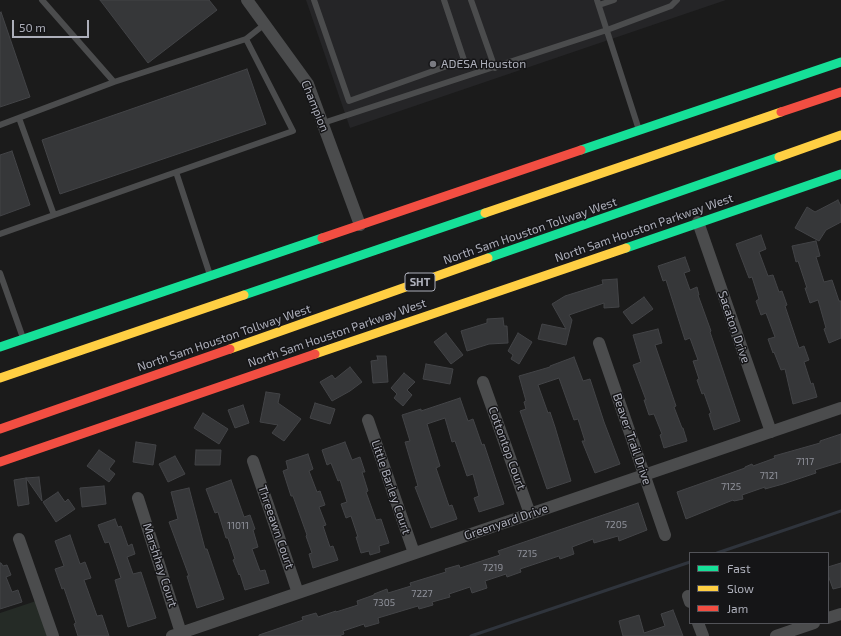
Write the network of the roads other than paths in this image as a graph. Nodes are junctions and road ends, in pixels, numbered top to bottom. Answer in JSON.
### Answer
{"nodes":[{"id":1,"x":42,"y":0,"type":"edge"},
{"id":2,"x":247,"y":0,"type":"edge"},
{"id":3,"x":314,"y":0,"type":"edge"},
{"id":4,"x":444,"y":0,"type":"edge"},
{"id":5,"x":471,"y":0,"type":"edge"},
{"id":6,"x":614,"y":0,"type":"edge"},
{"id":7,"x":677,"y":0,"type":"edge"},
{"id":8,"x":598,"y":3,"type":"edge"},
{"id":9,"x":264,"y":24,"type":"junction"},
{"id":10,"x":607,"y":30,"type":"junction"},
{"id":11,"x":246,"y":39,"type":"junction"},
{"id":12,"x":841,"y":62,"type":"edge"},
{"id":13,"x":495,"y":68,"type":"junction"},
{"id":14,"x":114,"y":82,"type":"junction"},
{"id":15,"x":841,"y":92,"type":"edge"},
{"id":16,"x":19,"y":118,"type":"junction"},
{"id":17,"x":323,"y":123,"type":"junction"},
{"id":18,"x":0,"y":125,"type":"edge"},
{"id":19,"x":639,"y":130,"type":"junction"},
{"id":20,"x":841,"y":135,"type":"edge"},
{"id":21,"x":176,"y":172,"type":"junction"},
{"id":22,"x":841,"y":174,"type":"edge"},
{"id":23,"x":54,"y":215,"type":"junction"},
{"id":24,"x":698,"y":222,"type":"junction"},
{"id":25,"x":360,"y":224,"type":"junction"},
{"id":26,"x":0,"y":234,"type":"edge"},
{"id":27,"x":0,"y":273,"type":"edge"},
{"id":28,"x":210,"y":276,"type":"junction"},
{"id":29,"x":23,"y":339,"type":"junction"},
{"id":30,"x":599,"y":343,"type":"dead end"},
{"id":31,"x":0,"y":347,"type":"edge"},
{"id":32,"x":0,"y":378,"type":"edge"},
{"id":33,"x":483,"y":382,"type":"dead end"},
{"id":34,"x":841,"y":408,"type":"edge"},
{"id":35,"x":368,"y":420,"type":"dead end"},
{"id":36,"x":0,"y":429,"type":"edge"},
{"id":37,"x":771,"y":432,"type":"junction"},
{"id":38,"x":253,"y":461,"type":"dead end"},
{"id":39,"x":0,"y":462,"type":"edge"},
{"id":40,"x":644,"y":475,"type":"junction"},
{"id":41,"x":138,"y":498,"type":"dead end"},
{"id":42,"x":530,"y":514,"type":"junction"},
{"id":43,"x":665,"y":535,"type":"dead end"},
{"id":44,"x":19,"y":540,"type":"dead end"},
{"id":45,"x":414,"y":554,"type":"junction"},
{"id":46,"x":298,"y":593,"type":"junction"},
{"id":47,"x":841,"y":614,"type":"edge"},
{"id":48,"x":829,"y":618,"type":"edge"},
{"id":49,"x":698,"y":624,"type":"edge"},
{"id":50,"x":811,"y":624,"type":"edge"},
{"id":51,"x":177,"y":634,"type":"edge"},
{"id":52,"x":781,"y":635,"type":"edge"},
{"id":53,"x":53,"y":636,"type":"edge"},
{"id":54,"x":703,"y":636,"type":"edge"}],
"edges":[{"from":1,"to":14,"type":"lane"},
{"from":2,"to":9,"type":"street","name":"Champion"},
{"from":3,"to":4,"type":"lane"},
{"from":5,"to":13,"type":"lane"},
{"from":6,"to":8,"type":"lane"},
{"from":7,"to":10,"type":"lane"},
{"from":8,"to":10,"type":"lane"},
{"from":9,"to":11,"type":"lane"},
{"from":9,"to":17,"type":"street","name":"Champion"},
{"from":10,"to":13,"type":"lane"},
{"from":10,"to":19,"type":"lane"},
{"from":11,"to":14,"type":"lane"},
{"from":11,"to":21,"type":"lane"},
{"from":12,"to":19,"type":"main road"},
{"from":13,"to":17,"type":"lane"},
{"from":14,"to":16,"type":"lane"},
{"from":15,"to":32,"type":"main road"},
{"from":16,"to":18,"type":"lane"},
{"from":16,"to":23,"type":"lane"},
{"from":17,"to":25,"type":"street","name":"Champion"},
{"from":19,"to":25,"type":"main road"},
{"from":20,"to":36,"type":"main road","name":"North Sam Houston Tollway West","number":"SHT"},
{"from":21,"to":23,"type":"lane"},
{"from":21,"to":28,"type":"lane"},
{"from":22,"to":24,"type":"main road","name":"North Sam Houston Parkway West"},
{"from":23,"to":26,"type":"lane"},
{"from":24,"to":37,"type":"street","name":"Sacaton Drive"},
{"from":24,"to":39,"type":"main road","name":"North Sam Houston Parkway West"},
{"from":25,"to":28,"type":"main road"},
{"from":27,"to":29,"type":"lane"},
{"from":28,"to":29,"type":"main road"},
{"from":29,"to":31,"type":"main road"},
{"from":30,"to":40,"type":"street","name":"Beaver Trail Drive"},
{"from":33,"to":42,"type":"street","name":"Cottontop Court"},
{"from":34,"to":37,"type":"street","name":"Greenyard Drive"},
{"from":35,"to":45,"type":"street","name":"Little Barley Court"},
{"from":37,"to":40,"type":"street","name":"Greenyard Drive"},
{"from":38,"to":46,"type":"street","name":"Threeawn Court"},
{"from":40,"to":42,"type":"street","name":"Greenyard Drive"},
{"from":40,"to":43,"type":"street","name":"Beaver Trail Drive"},
{"from":41,"to":51,"type":"street","name":"Marshhay Court"},
{"from":42,"to":45,"type":"street","name":"Greenyard Drive"},
{"from":44,"to":53,"type":"street"},
{"from":45,"to":46,"type":"street","name":"Greenyard Drive"},
{"from":46,"to":51,"type":"street","name":"Greenyard Drive"},
{"from":47,"to":48,"type":"street"},
{"from":49,"to":54,"type":"street"},
{"from":50,"to":52,"type":"street"}]}
